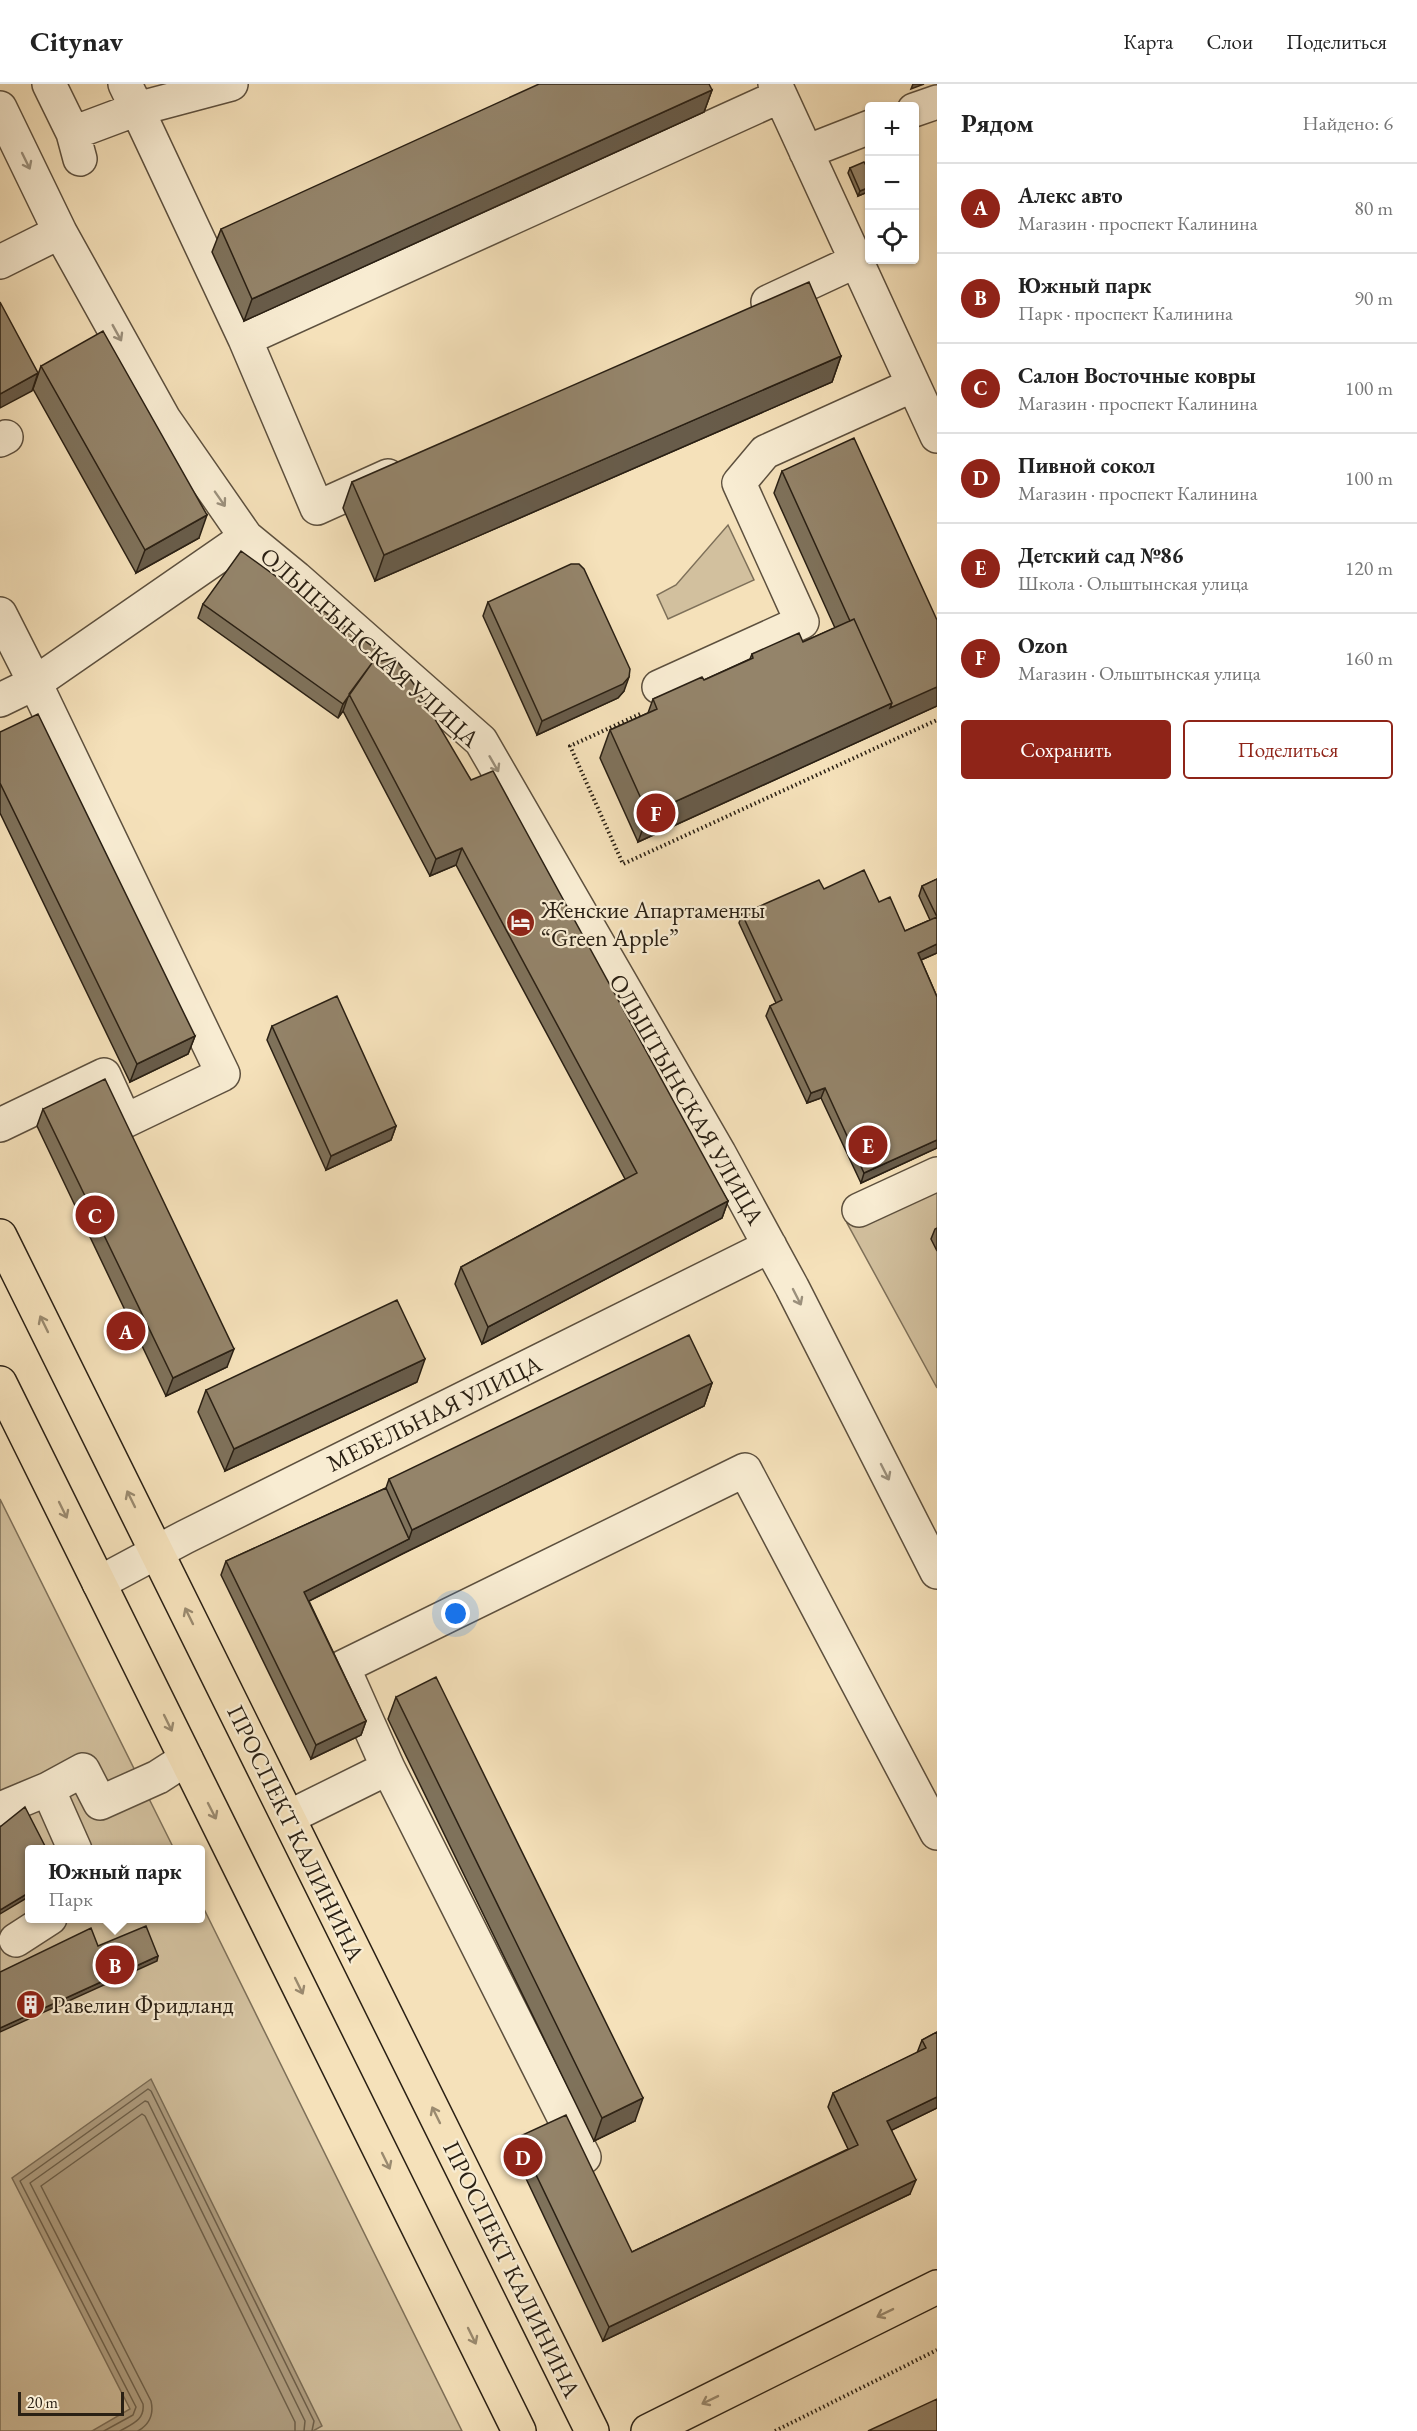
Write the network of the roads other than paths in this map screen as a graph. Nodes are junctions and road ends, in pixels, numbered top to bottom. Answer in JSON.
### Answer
{"nodes":[{"id":1,"x":49,"y":84,"type":"edge"},
{"id":2,"x":231,"y":84,"type":"edge"},
{"id":3,"x":778,"y":90,"type":"edge"},
{"id":4,"x":131,"y":97,"type":"edge"},
{"id":5,"x":937,"y":102,"type":"edge"},
{"id":6,"x":0,"y":108,"type":"edge"},
{"id":7,"x":919,"y":109,"type":"edge"},
{"id":8,"x":865,"y":130,"type":"edge"},
{"id":9,"x":806,"y":152,"type":"junction"},
{"id":10,"x":60,"y":232,"type":"junction"},
{"id":11,"x":856,"y":261,"type":"junction"},
{"id":12,"x":0,"y":262,"type":"edge"},
{"id":13,"x":739,"y":315,"type":"edge"},
{"id":14,"x":244,"y":339,"type":"junction"},
{"id":15,"x":913,"y":385,"type":"junction"},
{"id":16,"x":937,"y":436,"type":"edge"},
{"id":17,"x":415,"y":464,"type":"edge"},
{"id":18,"x":246,"y":537,"type":"junction"},
{"id":19,"x":0,"y":614,"type":"edge"},
{"id":20,"x":35,"y":683,"type":"junction"},
{"id":21,"x":659,"y":687,"type":"road end"},
{"id":22,"x":0,"y":700,"type":"edge"},
{"id":23,"x":0,"y":1125,"type":"edge"},
{"id":24,"x":937,"y":1174,"type":"edge"},
{"id":25,"x":859,"y":1210,"type":"dead end"},
{"id":26,"x":0,"y":1236,"type":"edge"},
{"id":27,"x":770,"y":1246,"type":"junction"},
{"id":28,"x":0,"y":1383,"type":"edge"},
{"id":29,"x":157,"y":1551,"type":"junction"},
{"id":30,"x":937,"y":1572,"type":"edge"},
{"id":31,"x":99,"y":1583,"type":"junction"},
{"id":32,"x":186,"y":1759,"type":"junction"},
{"id":33,"x":388,"y":1768,"type":"junction"},
{"id":34,"x":48,"y":1789,"type":"junction"},
{"id":35,"x":0,"y":1809,"type":"edge"},
{"id":36,"x":289,"y":1817,"type":"junction"},
{"id":37,"x":937,"y":1833,"type":"edge"},
{"id":38,"x":73,"y":1845,"type":"edge"},
{"id":39,"x":42,"y":1923,"type":"edge"},
{"id":40,"x":16,"y":1940,"type":"dead end"},
{"id":41,"x":597,"y":2184,"type":"edge"},
{"id":42,"x":937,"y":2287,"type":"edge"},
{"id":43,"x":519,"y":2431,"type":"edge"},
{"id":44,"x":592,"y":2431,"type":"edge"},
{"id":45,"x":648,"y":2431,"type":"edge"}],
"edges":[{"from":1,"to":4,"type":"street"},
{"from":2,"to":4,"type":"street"},
{"from":3,"to":9,"type":"street"},
{"from":3,"to":14,"type":"street"},
{"from":4,"to":14,"type":"street"},
{"from":5,"to":7,"type":"street"},
{"from":6,"to":10,"type":"street","name":"ОЛЬШТЫНСКАЯ УЛИЦА","one_way":true},
{"from":8,"to":9,"type":"street"},
{"from":9,"to":11,"type":"street"},
{"from":10,"to":12,"type":"street"},
{"from":10,"to":18,"type":"street","name":"ОЛЬШТЫНСКАЯ УЛИЦА","one_way":true},
{"from":11,"to":13,"type":"street"},
{"from":11,"to":15,"type":"street"},
{"from":14,"to":17,"type":"street"},
{"from":15,"to":16,"type":"street"},
{"from":15,"to":21,"type":"street"},
{"from":18,"to":20,"type":"street"},
{"from":18,"to":27,"type":"street","name":"ОЛЬШТЫНСКАЯ УЛИЦА","one_way":true},
{"from":19,"to":20,"type":"street"},
{"from":20,"to":22,"type":"street"},
{"from":20,"to":23,"type":"street"},
{"from":24,"to":25,"type":"street"},
{"from":29,"to":26,"type":"main road","name":"ПРОСПЕКТ КАЛИНИНА","one_way":true},
{"from":27,"to":29,"type":"street","name":"МЕБЕЛЬНАЯ УЛИЦА"},
{"from":27,"to":30,"type":"street","name":"ОЛЬШТЫНСКАЯ УЛИЦА","one_way":true},
{"from":28,"to":31,"type":"main road","one_way":true},
{"from":29,"to":31,"type":"street","name":"МЕБЕЛЬНАЯ УЛИЦА"},
{"from":36,"to":29,"type":"main road","name":"ПРОСПЕКТ КАЛИНИНА","one_way":true},
{"from":31,"to":32,"type":"main road","one_way":true},
{"from":32,"to":34,"type":"street"},
{"from":32,"to":43,"type":"main road","one_way":true},
{"from":33,"to":36,"type":"street"},
{"from":33,"to":37,"type":"street"},
{"from":33,"to":41,"type":"street"},
{"from":34,"to":35,"type":"street"},
{"from":34,"to":38,"type":"street"},
{"from":44,"to":36,"type":"main road","name":"ПРОСПЕКТ КАЛИНИНА","one_way":true},
{"from":39,"to":40,"type":"street"},
{"from":42,"to":45,"type":"main road","one_way":true}]}
